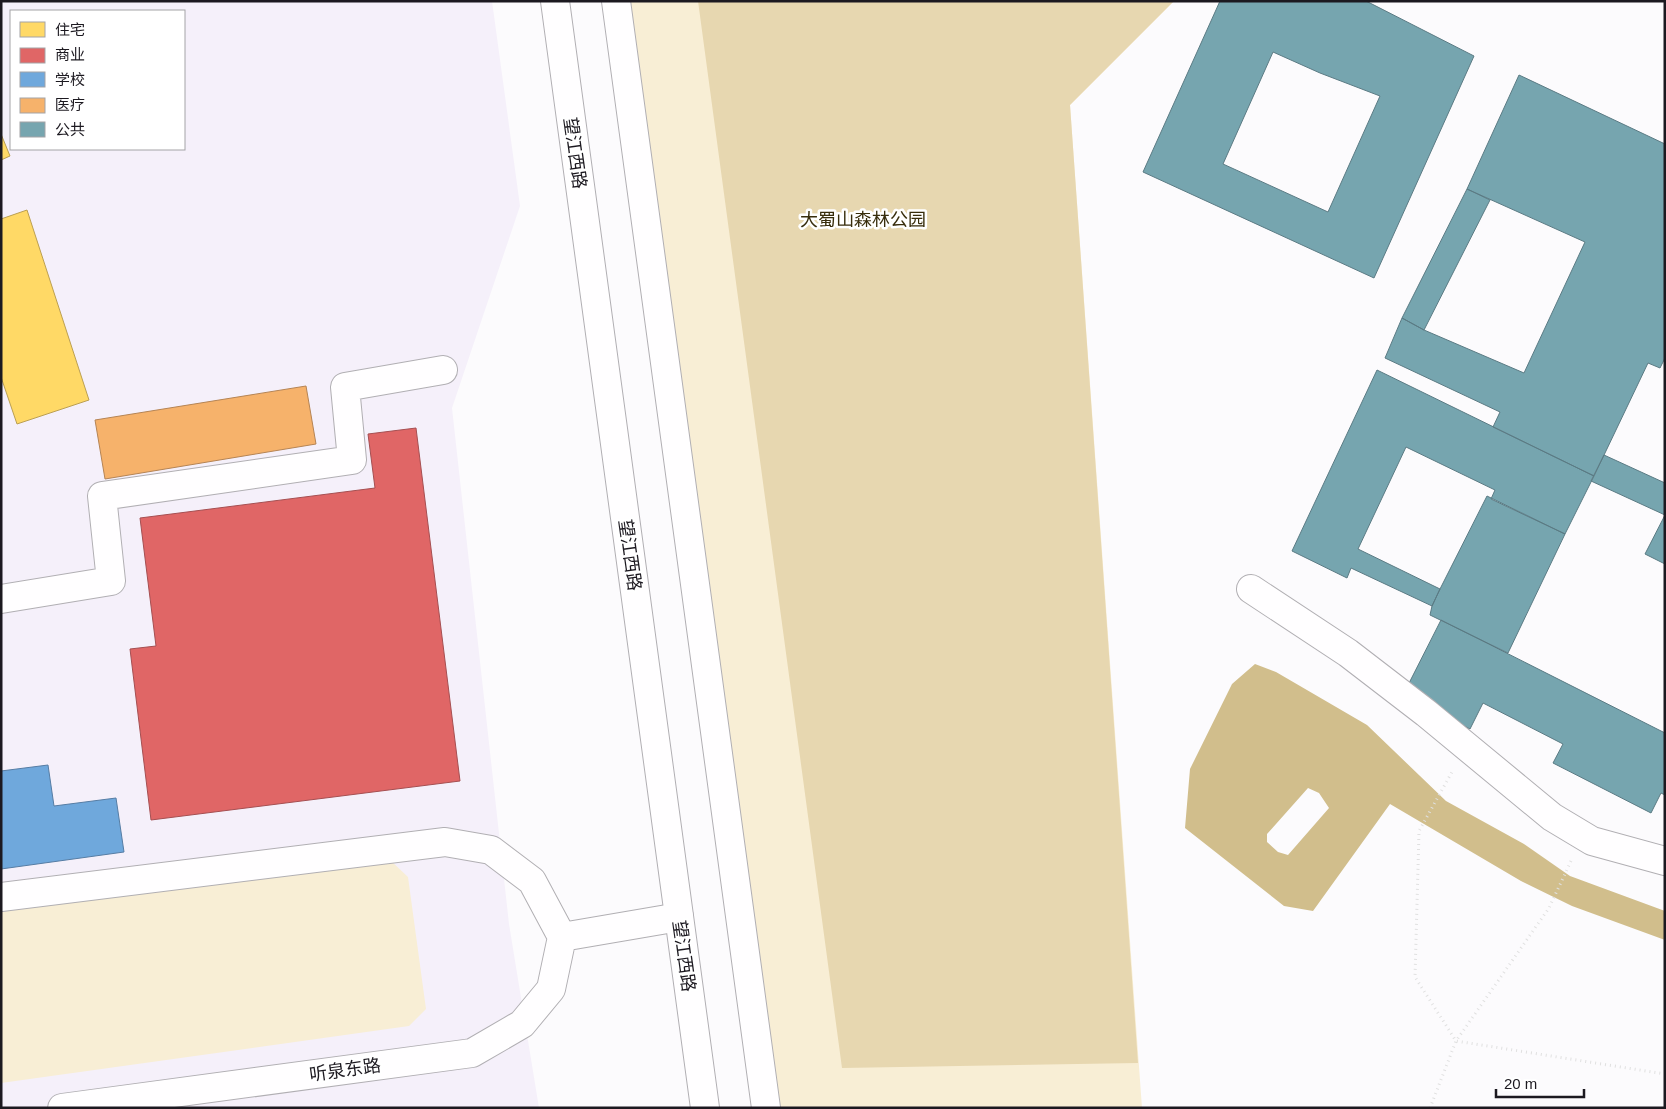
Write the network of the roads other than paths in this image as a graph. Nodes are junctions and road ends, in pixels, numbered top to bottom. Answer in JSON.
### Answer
{"nodes":[{"id":1,"x":555,"y":1,"type":"edge"},
{"id":2,"x":616,"y":1,"type":"edge"},
{"id":3,"x":443,"y":370,"type":"dead end"},
{"id":4,"x":1251,"y":589,"type":"dead end"},
{"id":5,"x":1,"y":599,"type":"edge"},
{"id":6,"x":1665,"y":861,"type":"edge"},
{"id":7,"x":1,"y":897,"type":"edge"},
{"id":8,"x":679,"y":917,"type":"junction"},
{"id":9,"x":562,"y":937,"type":"junction"},
{"id":10,"x":62,"y":1108,"type":"edge"},
{"id":11,"x":705,"y":1108,"type":"edge"},
{"id":12,"x":766,"y":1108,"type":"edge"}],
"edges":[{"from":1,"to":8,"type":"main road","name":"望江西路"},
{"from":2,"to":12,"type":"main road"},
{"from":3,"to":5,"type":"main road"},
{"from":4,"to":6,"type":"main road"},
{"from":7,"to":9,"type":"main road"},
{"from":8,"to":9,"type":"main road"},
{"from":8,"to":11,"type":"main road","name":"望江西路"},
{"from":9,"to":10,"type":"main road","name":"听泉东路"}]}
